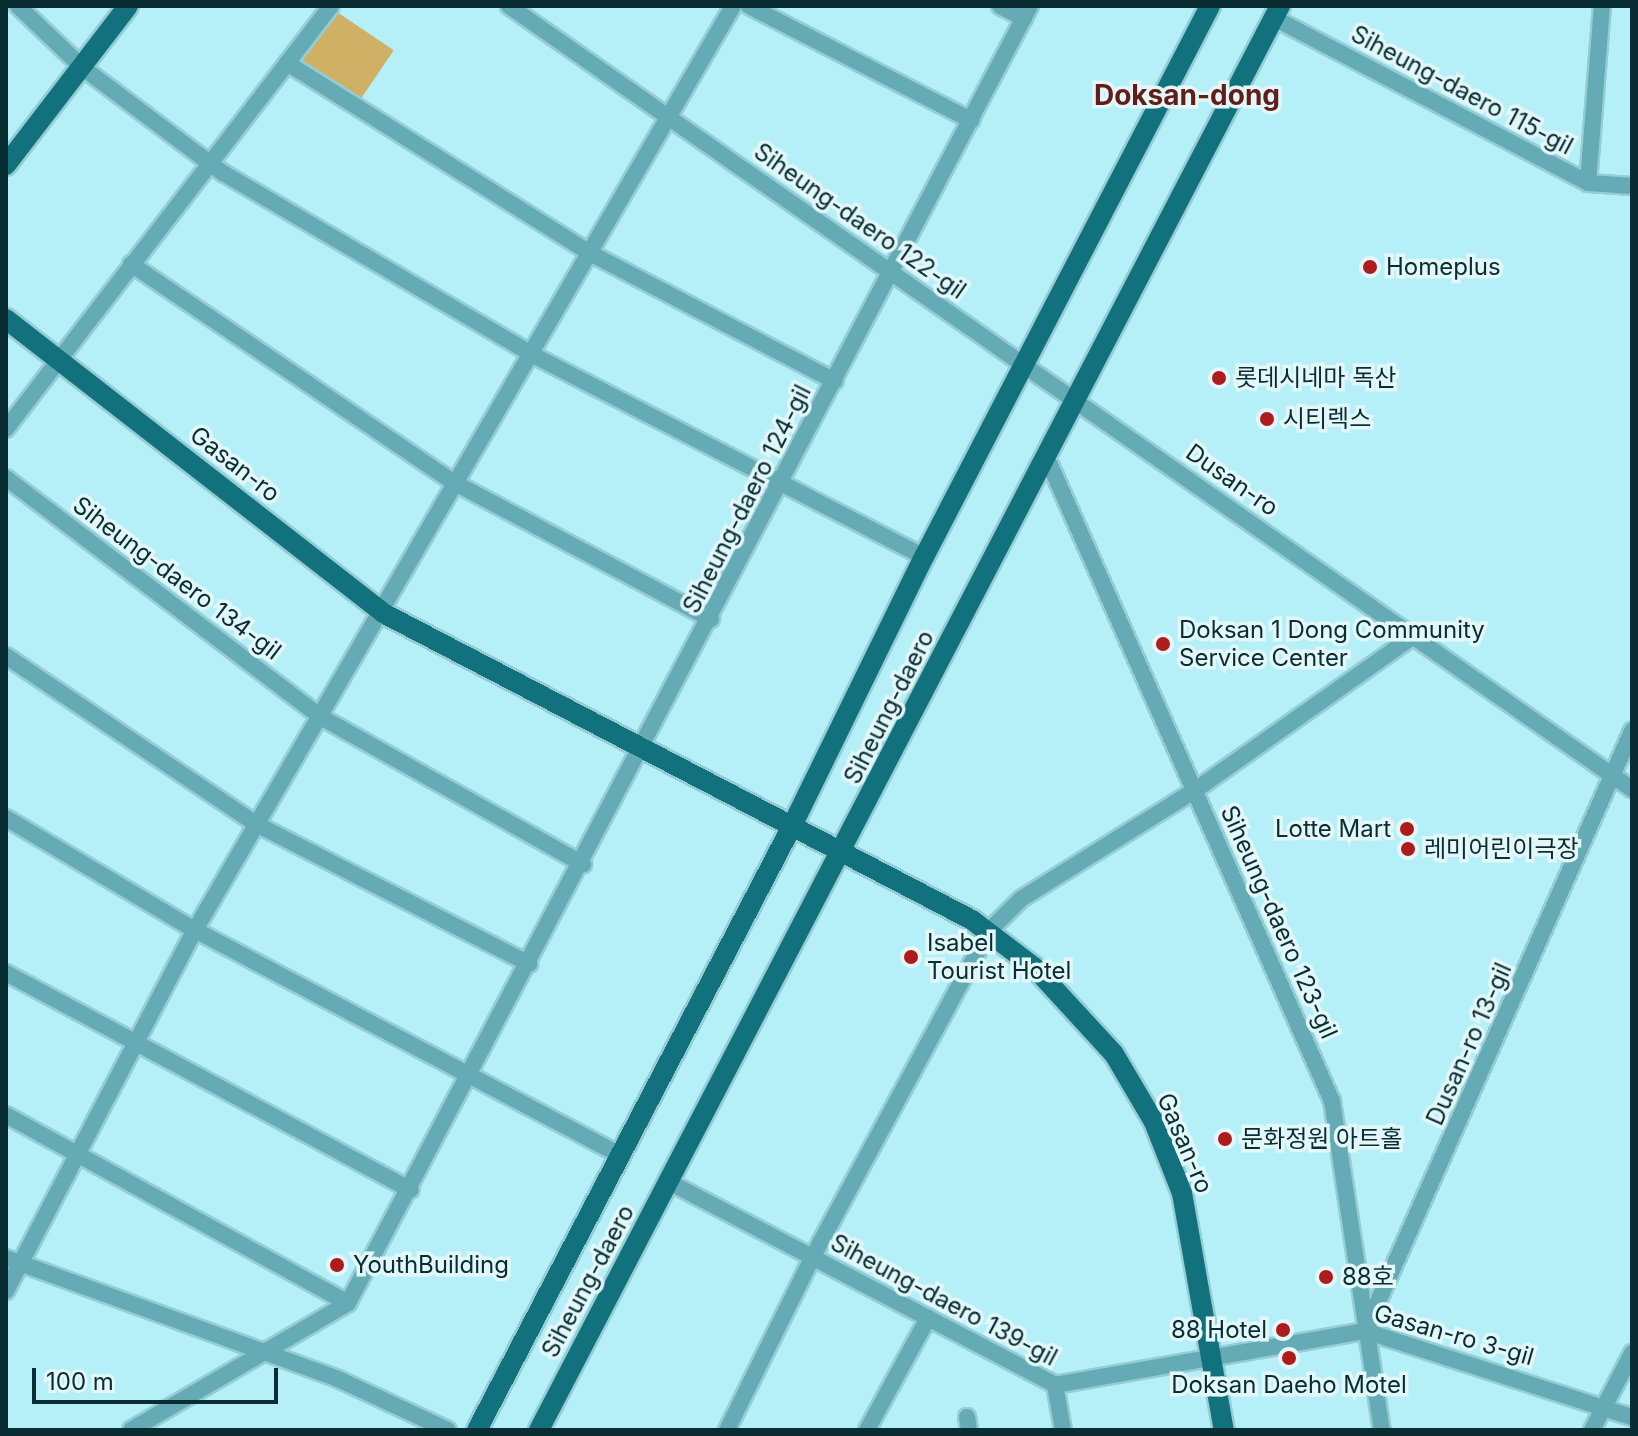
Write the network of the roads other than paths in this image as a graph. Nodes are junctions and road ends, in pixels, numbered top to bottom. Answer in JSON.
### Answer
{"nodes":[{"id":1,"x":18,"y":6,"type":"edge"},
{"id":2,"x":128,"y":6,"type":"edge"},
{"id":3,"x":331,"y":6,"type":"edge"},
{"id":4,"x":509,"y":6,"type":"edge"},
{"id":5,"x":733,"y":6,"type":"edge"},
{"id":6,"x":749,"y":6,"type":"edge"},
{"id":7,"x":1000,"y":6,"type":"edge"},
{"id":8,"x":1210,"y":6,"type":"edge"},
{"id":9,"x":1602,"y":6,"type":"edge"},
{"id":10,"x":1027,"y":12,"type":"edge"},
{"id":11,"x":1277,"y":12,"type":"edge"},
{"id":12,"x":287,"y":63,"type":"junction"},
{"id":13,"x":83,"y":68,"type":"junction"},
{"id":14,"x":669,"y":117,"type":"junction"},
{"id":15,"x":971,"y":120,"type":"junction"},
{"id":16,"x":209,"y":163,"type":"junction"},
{"id":17,"x":6,"y":165,"type":"edge"},
{"id":18,"x":1588,"y":183,"type":"junction"},
{"id":19,"x":1632,"y":186,"type":"edge"},
{"id":20,"x":590,"y":253,"type":"junction"},
{"id":21,"x":131,"y":264,"type":"junction"},
{"id":22,"x":892,"y":272,"type":"junction"},
{"id":23,"x":6,"y":319,"type":"edge"},
{"id":24,"x":531,"y":354,"type":"junction"},
{"id":25,"x":58,"y":359,"type":"junction"},
{"id":26,"x":1023,"y":363,"type":"junction"},
{"id":27,"x":835,"y":381,"type":"junction"},
{"id":28,"x":1077,"y":400,"type":"junction"},
{"id":29,"x":6,"y":429,"type":"edge"},
{"id":30,"x":1047,"y":458,"type":"junction"},
{"id":31,"x":6,"y":478,"type":"edge"},
{"id":32,"x":455,"y":483,"type":"junction"},
{"id":33,"x":781,"y":485,"type":"junction"},
{"id":34,"x":924,"y":557,"type":"junction"},
{"id":35,"x":381,"y":611,"type":"junction"},
{"id":36,"x":711,"y":619,"type":"junction"},
{"id":37,"x":1414,"y":636,"type":"junction"},
{"id":38,"x":6,"y":656,"type":"edge"},
{"id":39,"x":319,"y":716,"type":"junction"},
{"id":40,"x":1632,"y":731,"type":"edge"},
{"id":41,"x":644,"y":749,"type":"junction"},
{"id":42,"x":1615,"y":777,"type":"junction"},
{"id":43,"x":1632,"y":789,"type":"edge"},
{"id":44,"x":1194,"y":791,"type":"junction"},
{"id":45,"x":6,"y":818,"type":"edge"},
{"id":46,"x":256,"y":824,"type":"junction"},
{"id":47,"x":792,"y":826,"type":"junction"},
{"id":48,"x":842,"y":852,"type":"junction"},
{"id":49,"x":583,"y":864,"type":"junction"},
{"id":50,"x":195,"y":930,"type":"junction"},
{"id":51,"x":989,"y":931,"type":"junction"},
{"id":52,"x":529,"y":964,"type":"junction"},
{"id":53,"x":6,"y":973,"type":"edge"},
{"id":54,"x":137,"y":1041,"type":"junction"},
{"id":55,"x":470,"y":1076,"type":"junction"},
{"id":56,"x":6,"y":1115,"type":"edge"},
{"id":57,"x":79,"y":1153,"type":"junction"},
{"id":58,"x":618,"y":1154,"type":"junction"},
{"id":59,"x":669,"y":1182,"type":"junction"},
{"id":60,"x":410,"y":1190,"type":"junction"},
{"id":61,"x":812,"y":1258,"type":"junction"},
{"id":62,"x":13,"y":1262,"type":"edge"},
{"id":63,"x":6,"y":1291,"type":"edge"},
{"id":64,"x":348,"y":1303,"type":"junction"},
{"id":65,"x":928,"y":1318,"type":"junction"},
{"id":66,"x":1365,"y":1331,"type":"junction"},
{"id":67,"x":1632,"y":1353,"type":"edge"},
{"id":68,"x":265,"y":1355,"type":"junction"},
{"id":69,"x":1212,"y":1357,"type":"junction"},
{"id":70,"x":1055,"y":1385,"type":"junction"},
{"id":71,"x":1605,"y":1404,"type":"junction"},
{"id":72,"x":1632,"y":1417,"type":"edge"},
{"id":73,"x":131,"y":1430,"type":"edge"},
{"id":74,"x":448,"y":1430,"type":"edge"},
{"id":75,"x":477,"y":1430,"type":"edge"},
{"id":76,"x":539,"y":1430,"type":"edge"},
{"id":77,"x":727,"y":1430,"type":"edge"},
{"id":78,"x":867,"y":1430,"type":"edge"},
{"id":79,"x":1063,"y":1430,"type":"edge"},
{"id":80,"x":1224,"y":1430,"type":"edge"},
{"id":81,"x":1382,"y":1430,"type":"edge"},
{"id":82,"x":1592,"y":1430,"type":"edge"}],
"edges":[{"from":1,"to":13,"type":"street"},
{"from":2,"to":13,"type":"main road"},
{"from":3,"to":12,"type":"street"},
{"from":4,"to":14,"type":"street","name":"Siheung-daero 122-gil"},
{"from":5,"to":14,"type":"street"},
{"from":6,"to":15,"type":"street"},
{"from":7,"to":10,"type":"street"},
{"from":8,"to":26,"type":"main road","name":"Siheung-daero"},
{"from":9,"to":18,"type":"street"},
{"from":10,"to":15,"type":"street","name":"Siheung-daero 124-gil"},
{"from":11,"to":18,"type":"street","name":"Siheung-daero 115-gil"},
{"from":11,"to":28,"type":"main road","name":"Siheung-daero"},
{"from":12,"to":16,"type":"street"},
{"from":12,"to":20,"type":"street"},
{"from":13,"to":16,"type":"street"},
{"from":13,"to":17,"type":"main road"},
{"from":14,"to":20,"type":"street"},
{"from":14,"to":22,"type":"street","name":"Siheung-daero 122-gil"},
{"from":15,"to":22,"type":"street","name":"Siheung-daero 124-gil"},
{"from":16,"to":21,"type":"street"},
{"from":16,"to":24,"type":"street"},
{"from":18,"to":19,"type":"street","name":"Siheung-daero 115-gil"},
{"from":20,"to":24,"type":"street"},
{"from":20,"to":27,"type":"street"},
{"from":21,"to":25,"type":"street"},
{"from":21,"to":32,"type":"street"},
{"from":22,"to":26,"type":"street","name":"Siheung-daero 122-gil"},
{"from":22,"to":27,"type":"street","name":"Siheung-daero 124-gil"},
{"from":23,"to":25,"type":"main road","name":"Gasan-ro"},
{"from":24,"to":32,"type":"street"},
{"from":24,"to":33,"type":"street"},
{"from":25,"to":29,"type":"street"},
{"from":25,"to":35,"type":"main road","name":"Gasan-ro"},
{"from":26,"to":28,"type":"street","name":"Dusan-ro"},
{"from":26,"to":34,"type":"main road","name":"Siheung-daero"},
{"from":27,"to":33,"type":"street","name":"Siheung-daero 124-gil"},
{"from":28,"to":30,"type":"main road","name":"Siheung-daero"},
{"from":28,"to":37,"type":"street","name":"Dusan-ro"},
{"from":30,"to":44,"type":"street","name":"Siheung-daero 123-gil"},
{"from":30,"to":48,"type":"main road","name":"Siheung-daero"},
{"from":31,"to":39,"type":"street","name":"Siheung-daero 134-gil"},
{"from":32,"to":35,"type":"street"},
{"from":32,"to":36,"type":"street"},
{"from":33,"to":34,"type":"street"},
{"from":33,"to":36,"type":"street","name":"Siheung-daero 124-gil"},
{"from":34,"to":47,"type":"main road","name":"Siheung-daero"},
{"from":35,"to":39,"type":"street"},
{"from":35,"to":41,"type":"main road","name":"Gasan-ro"},
{"from":36,"to":41,"type":"street","name":"Siheung-daero 124-gil"},
{"from":37,"to":42,"type":"street","name":"Dusan-ro"},
{"from":37,"to":44,"type":"street"},
{"from":38,"to":46,"type":"street"},
{"from":39,"to":46,"type":"street"},
{"from":39,"to":49,"type":"street","name":"Siheung-daero 134-gil"},
{"from":40,"to":42,"type":"street","name":"Dusan-ro 13-gil"},
{"from":41,"to":47,"type":"main road","name":"Gasan-ro"},
{"from":41,"to":49,"type":"street"},
{"from":42,"to":43,"type":"street","name":"Dusan-ro"},
{"from":42,"to":66,"type":"street","name":"Dusan-ro 13-gil"},
{"from":44,"to":51,"type":"street"},
{"from":44,"to":66,"type":"street","name":"Siheung-daero 123-gil"},
{"from":45,"to":50,"type":"street"},
{"from":46,"to":50,"type":"street"},
{"from":46,"to":52,"type":"street"},
{"from":47,"to":48,"type":"main road","name":"Gasan-ro"},
{"from":47,"to":58,"type":"main road","name":"Siheung-daero"},
{"from":48,"to":51,"type":"main road","name":"Gasan-ro"},
{"from":48,"to":59,"type":"main road","name":"Siheung-daero"},
{"from":49,"to":52,"type":"street"},
{"from":50,"to":54,"type":"street"},
{"from":50,"to":55,"type":"street"},
{"from":51,"to":61,"type":"street"},
{"from":51,"to":69,"type":"main road","name":"Gasan-ro"},
{"from":52,"to":55,"type":"street"},
{"from":53,"to":54,"type":"street"},
{"from":54,"to":57,"type":"street"},
{"from":54,"to":60,"type":"street"},
{"from":55,"to":58,"type":"street"},
{"from":55,"to":60,"type":"street"},
{"from":56,"to":57,"type":"street"},
{"from":57,"to":62,"type":"street"},
{"from":57,"to":64,"type":"street"},
{"from":58,"to":75,"type":"main road","name":"Siheung-daero"},
{"from":59,"to":61,"type":"street","name":"Siheung-daero 139-gil"},
{"from":59,"to":76,"type":"main road","name":"Siheung-daero"},
{"from":60,"to":64,"type":"street"},
{"from":61,"to":65,"type":"street","name":"Siheung-daero 139-gil"},
{"from":61,"to":77,"type":"street"},
{"from":62,"to":63,"type":"street"},
{"from":62,"to":68,"type":"street"},
{"from":64,"to":68,"type":"street"},
{"from":65,"to":70,"type":"street","name":"Siheung-daero 139-gil"},
{"from":65,"to":78,"type":"street"},
{"from":66,"to":69,"type":"street","name":"Gasan-ro 3-gil"},
{"from":66,"to":71,"type":"street","name":"Gasan-ro 3-gil"},
{"from":66,"to":81,"type":"street","name":"Siheung-daero 123-gil"},
{"from":67,"to":71,"type":"street"},
{"from":68,"to":73,"type":"street"},
{"from":68,"to":74,"type":"street"},
{"from":69,"to":70,"type":"street","name":"Siheung-daero 139-gil"},
{"from":69,"to":80,"type":"main road","name":"Gasan-ro"},
{"from":70,"to":79,"type":"street"},
{"from":71,"to":72,"type":"street","name":"Gasan-ro 3-gil"},
{"from":71,"to":82,"type":"street"}]}
